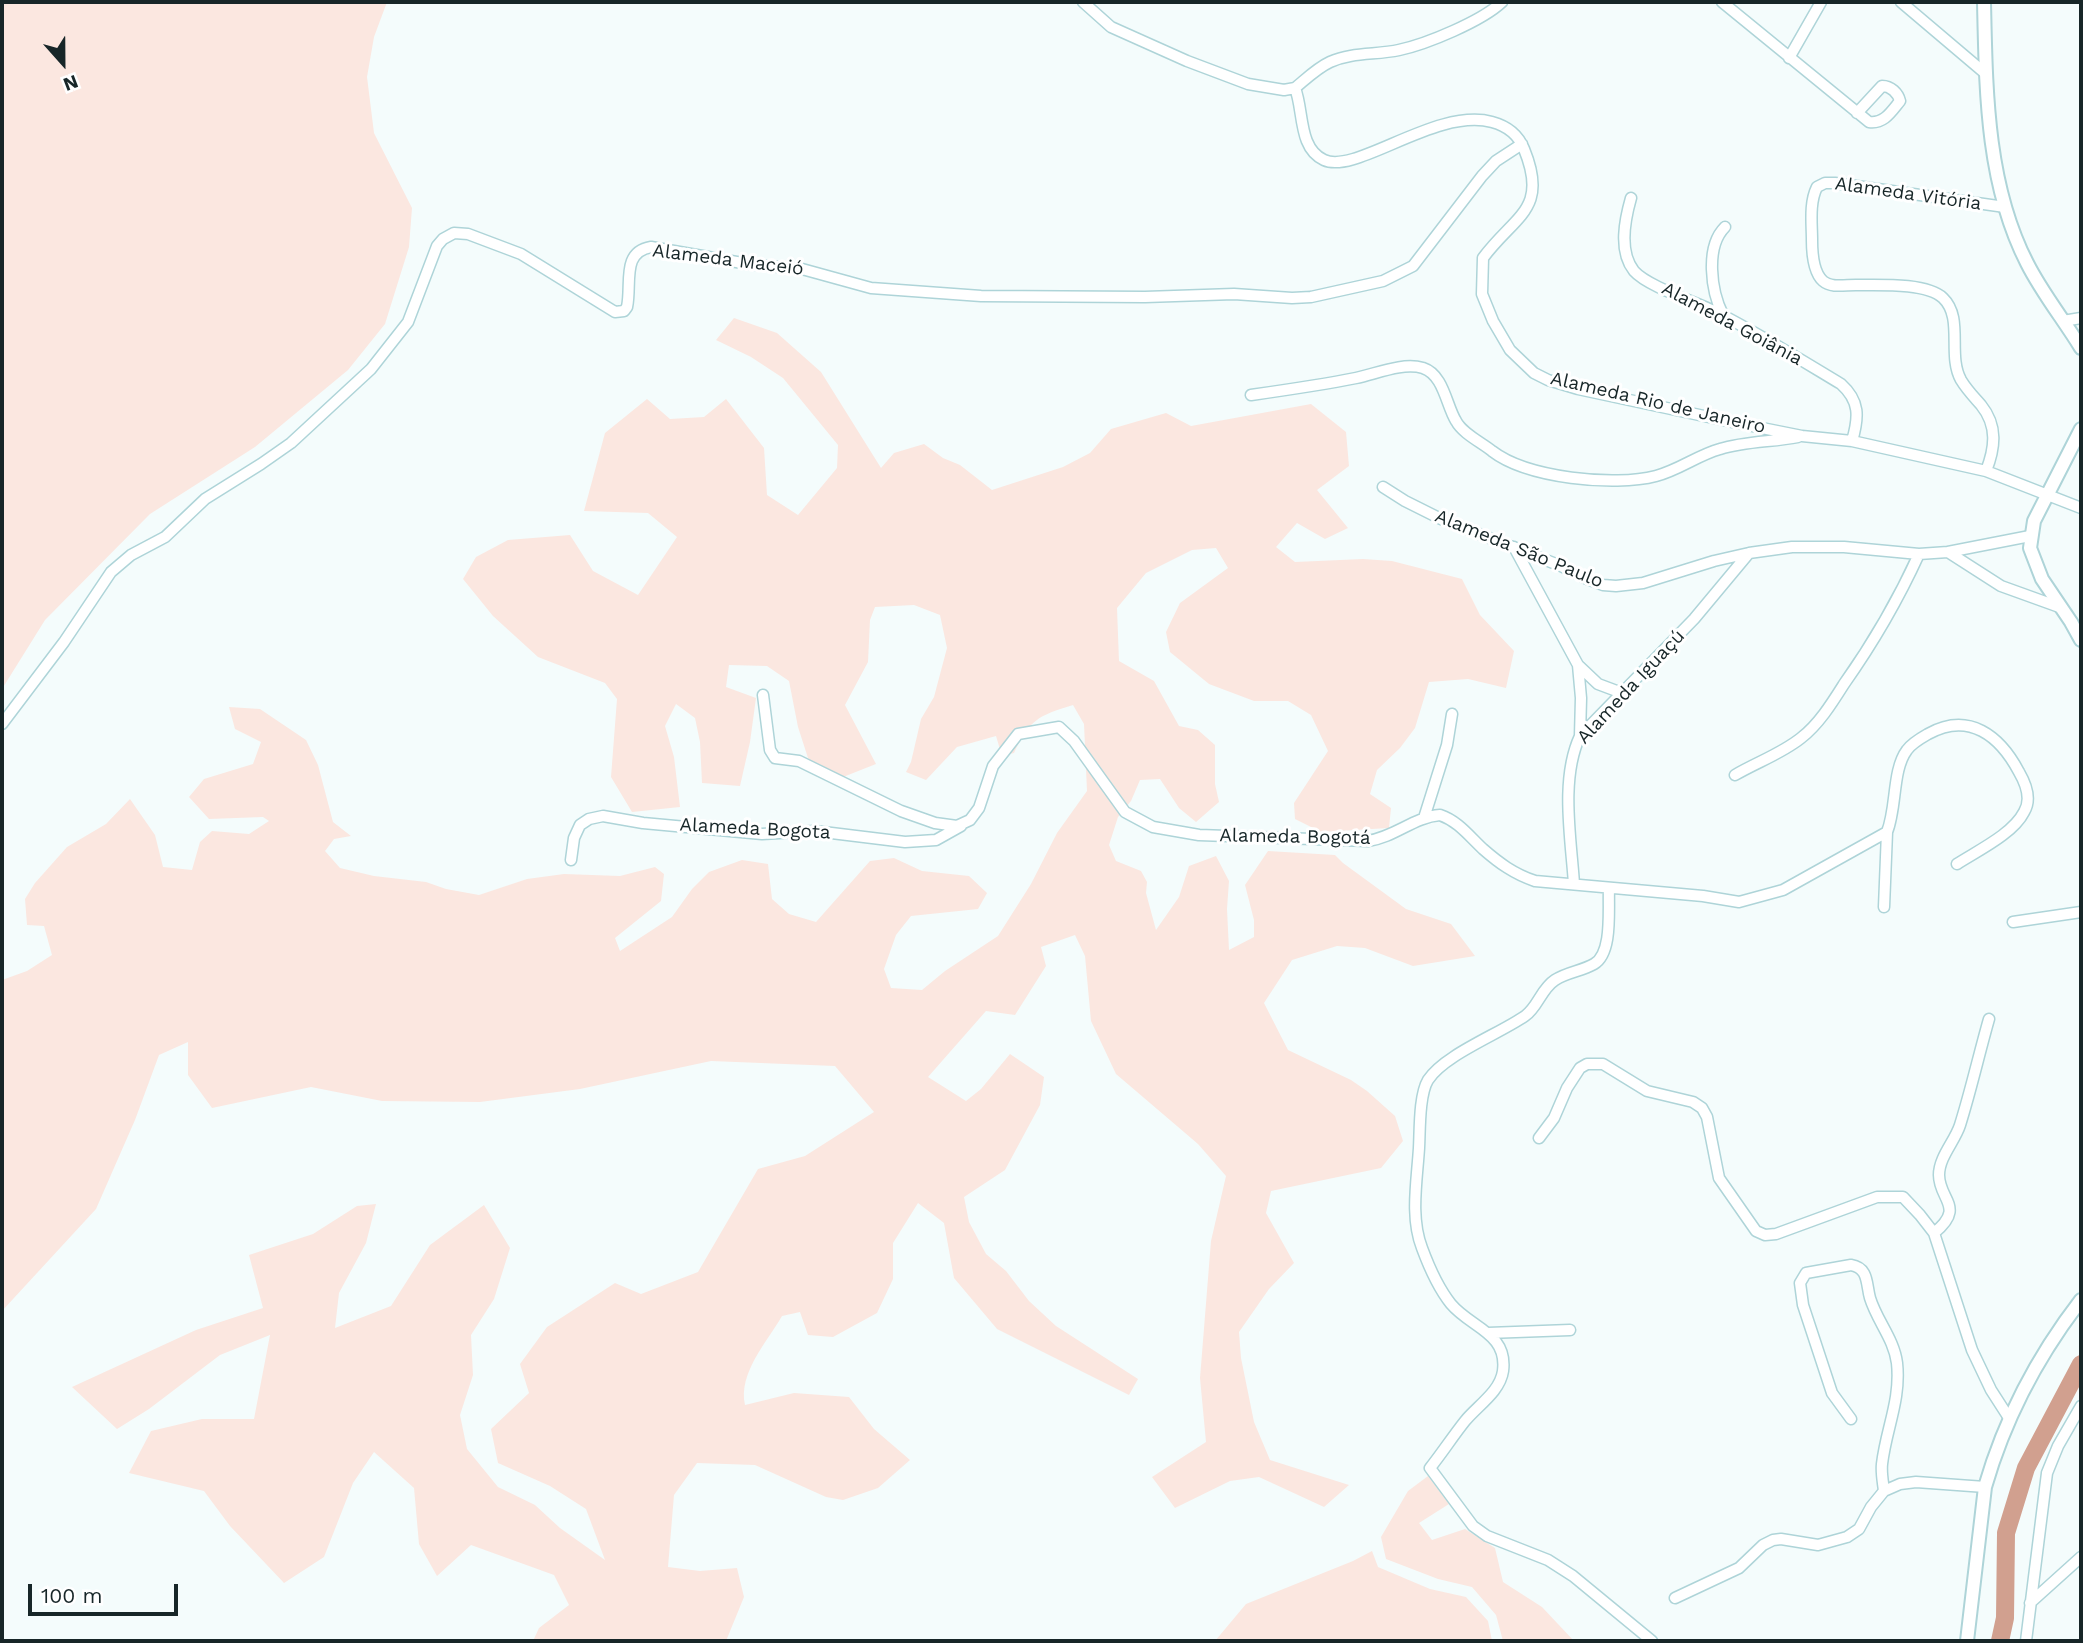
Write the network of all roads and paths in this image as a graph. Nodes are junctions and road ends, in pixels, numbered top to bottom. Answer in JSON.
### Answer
{"nodes":[{"id":1,"x":1083,"y":2,"type":"edge"},
{"id":2,"x":1502,"y":2,"type":"edge"},
{"id":3,"x":1722,"y":2,"type":"edge"},
{"id":4,"x":1821,"y":2,"type":"edge"},
{"id":5,"x":1900,"y":2,"type":"edge"},
{"id":6,"x":1984,"y":2,"type":"edge"},
{"id":7,"x":1789,"y":58,"type":"junction"},
{"id":8,"x":1986,"y":74,"type":"junction"},
{"id":9,"x":1295,"y":88,"type":"junction"},
{"id":10,"x":1857,"y":113,"type":"dead end"},
{"id":11,"x":1522,"y":144,"type":"junction"},
{"id":12,"x":1631,"y":198,"type":"dead end"},
{"id":13,"x":2005,"y":207,"type":"junction"},
{"id":14,"x":1725,"y":227,"type":"dead end"},
{"id":15,"x":1723,"y":315,"type":"junction"},
{"id":16,"x":2081,"y":318,"type":"edge"},
{"id":17,"x":2063,"y":321,"type":"junction"},
{"id":18,"x":2081,"y":348,"type":"edge"},
{"id":19,"x":1251,"y":395,"type":"dead end"},
{"id":20,"x":2081,"y":429,"type":"edge"},
{"id":21,"x":1802,"y":436,"type":"junction"},
{"id":22,"x":1852,"y":440,"type":"junction"},
{"id":23,"x":1986,"y":471,"type":"junction"},
{"id":24,"x":1383,"y":487,"type":"dead end"},
{"id":25,"x":2048,"y":496,"type":"junction"},
{"id":26,"x":2081,"y":508,"type":"edge"},
{"id":27,"x":2030,"y":536,"type":"junction"},
{"id":28,"x":1514,"y":547,"type":"junction"},
{"id":29,"x":1948,"y":552,"type":"junction"},
{"id":30,"x":1749,"y":553,"type":"junction"},
{"id":31,"x":1919,"y":554,"type":"junction"},
{"id":32,"x":2062,"y":608,"type":"junction"},
{"id":33,"x":2078,"y":629,"type":"edge"},
{"id":34,"x":2081,"y":640,"type":"edge"},
{"id":35,"x":1578,"y":665,"type":"junction"},
{"id":36,"x":1622,"y":693,"type":"junction"},
{"id":37,"x":763,"y":695,"type":"dead end"},
{"id":38,"x":1452,"y":714,"type":"dead end"},
{"id":39,"x":2,"y":724,"type":"edge"},
{"id":40,"x":1580,"y":736,"type":"junction"},
{"id":41,"x":1735,"y":775,"type":"dead end"},
{"id":42,"x":1424,"y":818,"type":"junction"},
{"id":43,"x":964,"y":824,"type":"junction"},
{"id":44,"x":1887,"y":832,"type":"junction"},
{"id":45,"x":571,"y":860,"type":"dead end"},
{"id":46,"x":1957,"y":864,"type":"dead end"},
{"id":47,"x":1574,"y":884,"type":"junction"},
{"id":48,"x":1609,"y":889,"type":"junction"},
{"id":49,"x":1884,"y":907,"type":"dead end"},
{"id":50,"x":2081,"y":912,"type":"edge"},
{"id":51,"x":2013,"y":922,"type":"dead end"},
{"id":52,"x":1989,"y":1019,"type":"dead end"},
{"id":53,"x":1539,"y":1138,"type":"dead end"},
{"id":54,"x":1934,"y":1233,"type":"junction"},
{"id":55,"x":2081,"y":1300,"type":"edge"},
{"id":56,"x":1570,"y":1330,"type":"dead end"},
{"id":57,"x":1488,"y":1332,"type":"junction"},
{"id":58,"x":2081,"y":1406,"type":"edge"},
{"id":59,"x":2009,"y":1418,"type":"junction"},
{"id":60,"x":1851,"y":1419,"type":"dead end"},
{"id":61,"x":1985,"y":1487,"type":"junction"},
{"id":62,"x":1884,"y":1491,"type":"junction"},
{"id":63,"x":2081,"y":1557,"type":"edge"},
{"id":64,"x":1675,"y":1598,"type":"dead end"},
{"id":65,"x":2029,"y":1603,"type":"junction"},
{"id":66,"x":1652,"y":1641,"type":"edge"},
{"id":67,"x":1967,"y":1641,"type":"edge"},
{"id":68,"x":2025,"y":1641,"type":"edge"}],
"edges":[{"from":1,"to":9,"type":"street"},
{"from":2,"to":9,"type":"street"},
{"from":3,"to":7,"type":"street"},
{"from":4,"to":7,"type":"street"},
{"from":5,"to":8,"type":"street"},
{"from":6,"to":8,"type":"street"},
{"from":7,"to":10,"type":"street"},
{"from":8,"to":13,"type":"street"},
{"from":9,"to":11,"type":"street"},
{"from":11,"to":21,"type":"street","name":"Alameda Rio de Janeiro"},
{"from":11,"to":39,"type":"street","name":"Alameda Maceió"},
{"from":12,"to":15,"type":"street","name":"Alameda Goiânia"},
{"from":13,"to":17,"type":"street"},
{"from":13,"to":23,"type":"street","name":"Alameda Vitória"},
{"from":14,"to":15,"type":"street"},
{"from":15,"to":22,"type":"street","name":"Alameda Goiânia"},
{"from":16,"to":17,"type":"street"},
{"from":17,"to":18,"type":"street"},
{"from":19,"to":21,"type":"street"},
{"from":20,"to":25,"type":"street"},
{"from":21,"to":22,"type":"street","name":"Alameda Rio de Janeiro"},
{"from":22,"to":23,"type":"street","name":"Alameda Rio de Janeiro"},
{"from":23,"to":25,"type":"street","name":"Alameda Rio de Janeiro"},
{"from":24,"to":28,"type":"street","name":"Alameda São Paulo"},
{"from":25,"to":26,"type":"street","name":"Alameda Rio de Janeiro"},
{"from":25,"to":27,"type":"street"},
{"from":27,"to":29,"type":"street","name":"Alameda São Paulo"},
{"from":27,"to":32,"type":"street"},
{"from":28,"to":30,"type":"street","name":"Alameda São Paulo"},
{"from":28,"to":35,"type":"street"},
{"from":29,"to":31,"type":"street","name":"Alameda São Paulo"},
{"from":29,"to":32,"type":"street"},
{"from":30,"to":31,"type":"street","name":"Alameda São Paulo"},
{"from":30,"to":36,"type":"street","name":"Alameda Iguaçú"},
{"from":31,"to":41,"type":"street"},
{"from":32,"to":33,"type":"street"},
{"from":33,"to":34,"type":"street"},
{"from":35,"to":36,"type":"street"},
{"from":35,"to":40,"type":"street"},
{"from":36,"to":40,"type":"street","name":"Alameda Iguaçú"},
{"from":37,"to":43,"type":"street"},
{"from":38,"to":42,"type":"street"},
{"from":40,"to":47,"type":"street","name":"Alameda Iguaçú"},
{"from":42,"to":43,"type":"street","name":"Alameda Bogotá"},
{"from":42,"to":47,"type":"street"},
{"from":43,"to":45,"type":"street","name":"Alameda Bogota"},
{"from":44,"to":46,"type":"street"},
{"from":44,"to":48,"type":"street"},
{"from":44,"to":49,"type":"street"},
{"from":47,"to":48,"type":"street"},
{"from":48,"to":57,"type":"street"},
{"from":50,"to":51,"type":"street"},
{"from":52,"to":54,"type":"street"},
{"from":53,"to":54,"type":"street"},
{"from":54,"to":59,"type":"street"},
{"from":55,"to":59,"type":"street"},
{"from":56,"to":57,"type":"street"},
{"from":57,"to":66,"type":"street"},
{"from":58,"to":65,"type":"street"},
{"from":59,"to":61,"type":"street"},
{"from":60,"to":62,"type":"street"},
{"from":61,"to":62,"type":"street"},
{"from":61,"to":67,"type":"street"},
{"from":62,"to":64,"type":"street"},
{"from":63,"to":65,"type":"street"},
{"from":65,"to":68,"type":"street"}]}
